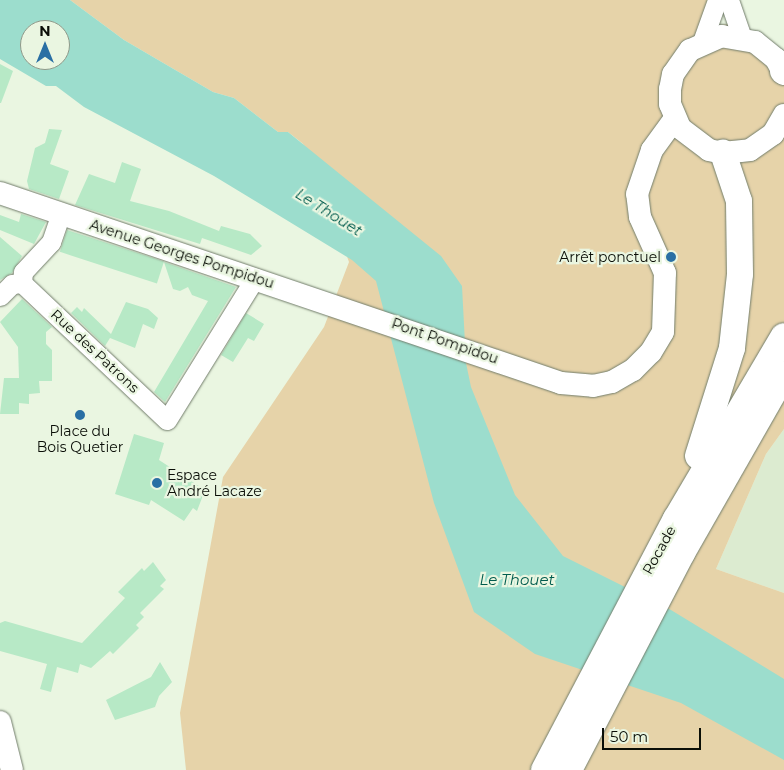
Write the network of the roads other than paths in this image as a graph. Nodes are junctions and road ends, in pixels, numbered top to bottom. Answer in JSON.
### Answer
{"nodes":[{"id":1,"x":717,"y":0,"type":"edge"},
{"id":2,"x":729,"y":0,"type":"edge"},
{"id":3,"x":742,"y":37,"type":"junction"},
{"id":4,"x":702,"y":42,"type":"junction"},
{"id":5,"x":784,"y":72,"type":"edge"},
{"id":6,"x":784,"y":114,"type":"edge"},
{"id":7,"x":674,"y":118,"type":"junction"},
{"id":8,"x":695,"y":143,"type":"junction"},
{"id":9,"x":761,"y":144,"type":"junction"},
{"id":10,"x":784,"y":146,"type":"edge"},
{"id":11,"x":723,"y":153,"type":"junction"},
{"id":12,"x":642,"y":171,"type":"junction"},
{"id":13,"x":0,"y":193,"type":"edge"},
{"id":14,"x":61,"y":213,"type":"junction"},
{"id":15,"x":255,"y":278,"type":"junction"},
{"id":16,"x":22,"y":283,"type":"junction"},
{"id":17,"x":0,"y":296,"type":"edge"},
{"id":18,"x":365,"y":314,"type":"joint"},
{"id":19,"x":784,"y":336,"type":"edge"},
{"id":20,"x":784,"y":374,"type":"edge"},
{"id":21,"x":676,"y":519,"type":"junction"},
{"id":22,"x":673,"y":548,"type":"junction"},
{"id":23,"x":0,"y":722,"type":"edge"},
{"id":24,"x":12,"y":770,"type":"edge"},
{"id":25,"x":544,"y":770,"type":"edge"},
{"id":26,"x":569,"y":770,"type":"edge"}],
"edges":[{"from":1,"to":4,"type":"street"},
{"from":2,"to":3,"type":"street"},
{"from":3,"to":4,"type":"main road"},
{"from":3,"to":5,"type":"main road"},
{"from":4,"to":7,"type":"main road"},
{"from":6,"to":9,"type":"main road"},
{"from":7,"to":8,"type":"main road"},
{"from":7,"to":12,"type":"main road"},
{"from":8,"to":11,"type":"main road"},
{"from":8,"to":12,"type":"main road"},
{"from":9,"to":10,"type":"main road"},
{"from":9,"to":11,"type":"main road"},
{"from":11,"to":21,"type":"highway"},
{"from":12,"to":18,"type":"main road","name":"Pont Pompidou"},
{"from":13,"to":14,"type":"main road","name":"Avenue Georges Pompidou"},
{"from":14,"to":15,"type":"main road","name":"Avenue Georges Pompidou"},
{"from":14,"to":16,"type":"street"},
{"from":15,"to":16,"type":"street","name":"Rue des Patrons"},
{"from":15,"to":18,"type":"main road","name":"Avenue Georges Pompidou"},
{"from":16,"to":17,"type":"street"},
{"from":19,"to":21,"type":"highway","name":"Rocade"},
{"from":20,"to":22,"type":"highway"},
{"from":21,"to":22,"type":"highway","name":"Rocade"},
{"from":22,"to":25,"type":"highway","name":"Rocade"},
{"from":22,"to":26,"type":"highway"},
{"from":23,"to":24,"type":"main road"}]}
